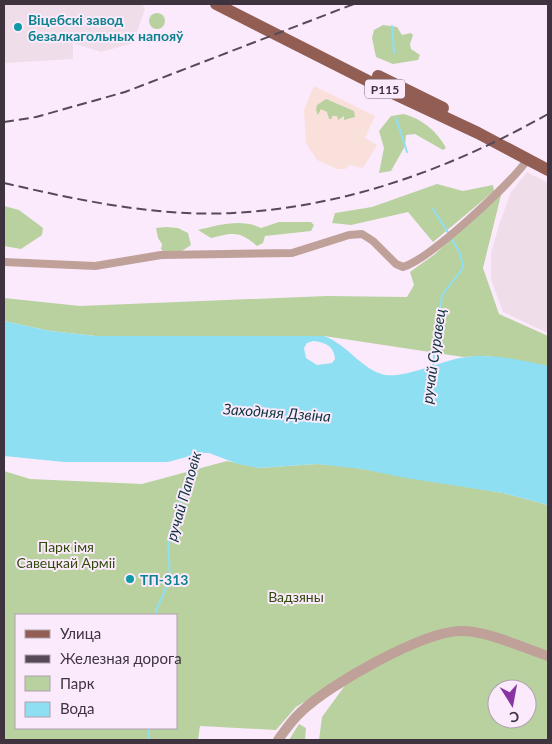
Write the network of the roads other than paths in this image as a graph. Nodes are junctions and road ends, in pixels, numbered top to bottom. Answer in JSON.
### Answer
{"nodes":[{"id":1,"x":216,"y":4,"type":"edge"},
{"id":2,"x":231,"y":4,"type":"edge"},
{"id":3,"x":379,"y":82,"type":"junction"},
{"id":4,"x":420,"y":100,"type":"junction"},
{"id":5,"x":528,"y":159,"type":"junction"},
{"id":6,"x":548,"y":161,"type":"edge"},
{"id":7,"x":548,"y":170,"type":"edge"},
{"id":8,"x":4,"y":262,"type":"edge"},
{"id":9,"x":548,"y":656,"type":"edge"},
{"id":10,"x":278,"y":740,"type":"edge"}],
"edges":[{"from":1,"to":3,"type":"main road","number":"Р115"},
{"from":2,"to":3,"type":"main road","number":"Р115"},
{"from":3,"to":4,"type":"main road","number":"Р115"},
{"from":4,"to":5,"type":"main road","number":"Р115"},
{"from":4,"to":6,"type":"main road","number":"Р115"},
{"from":5,"to":7,"type":"main road","number":"Р115"},
{"from":5,"to":8,"type":"street"},
{"from":9,"to":10,"type":"street"}]}
